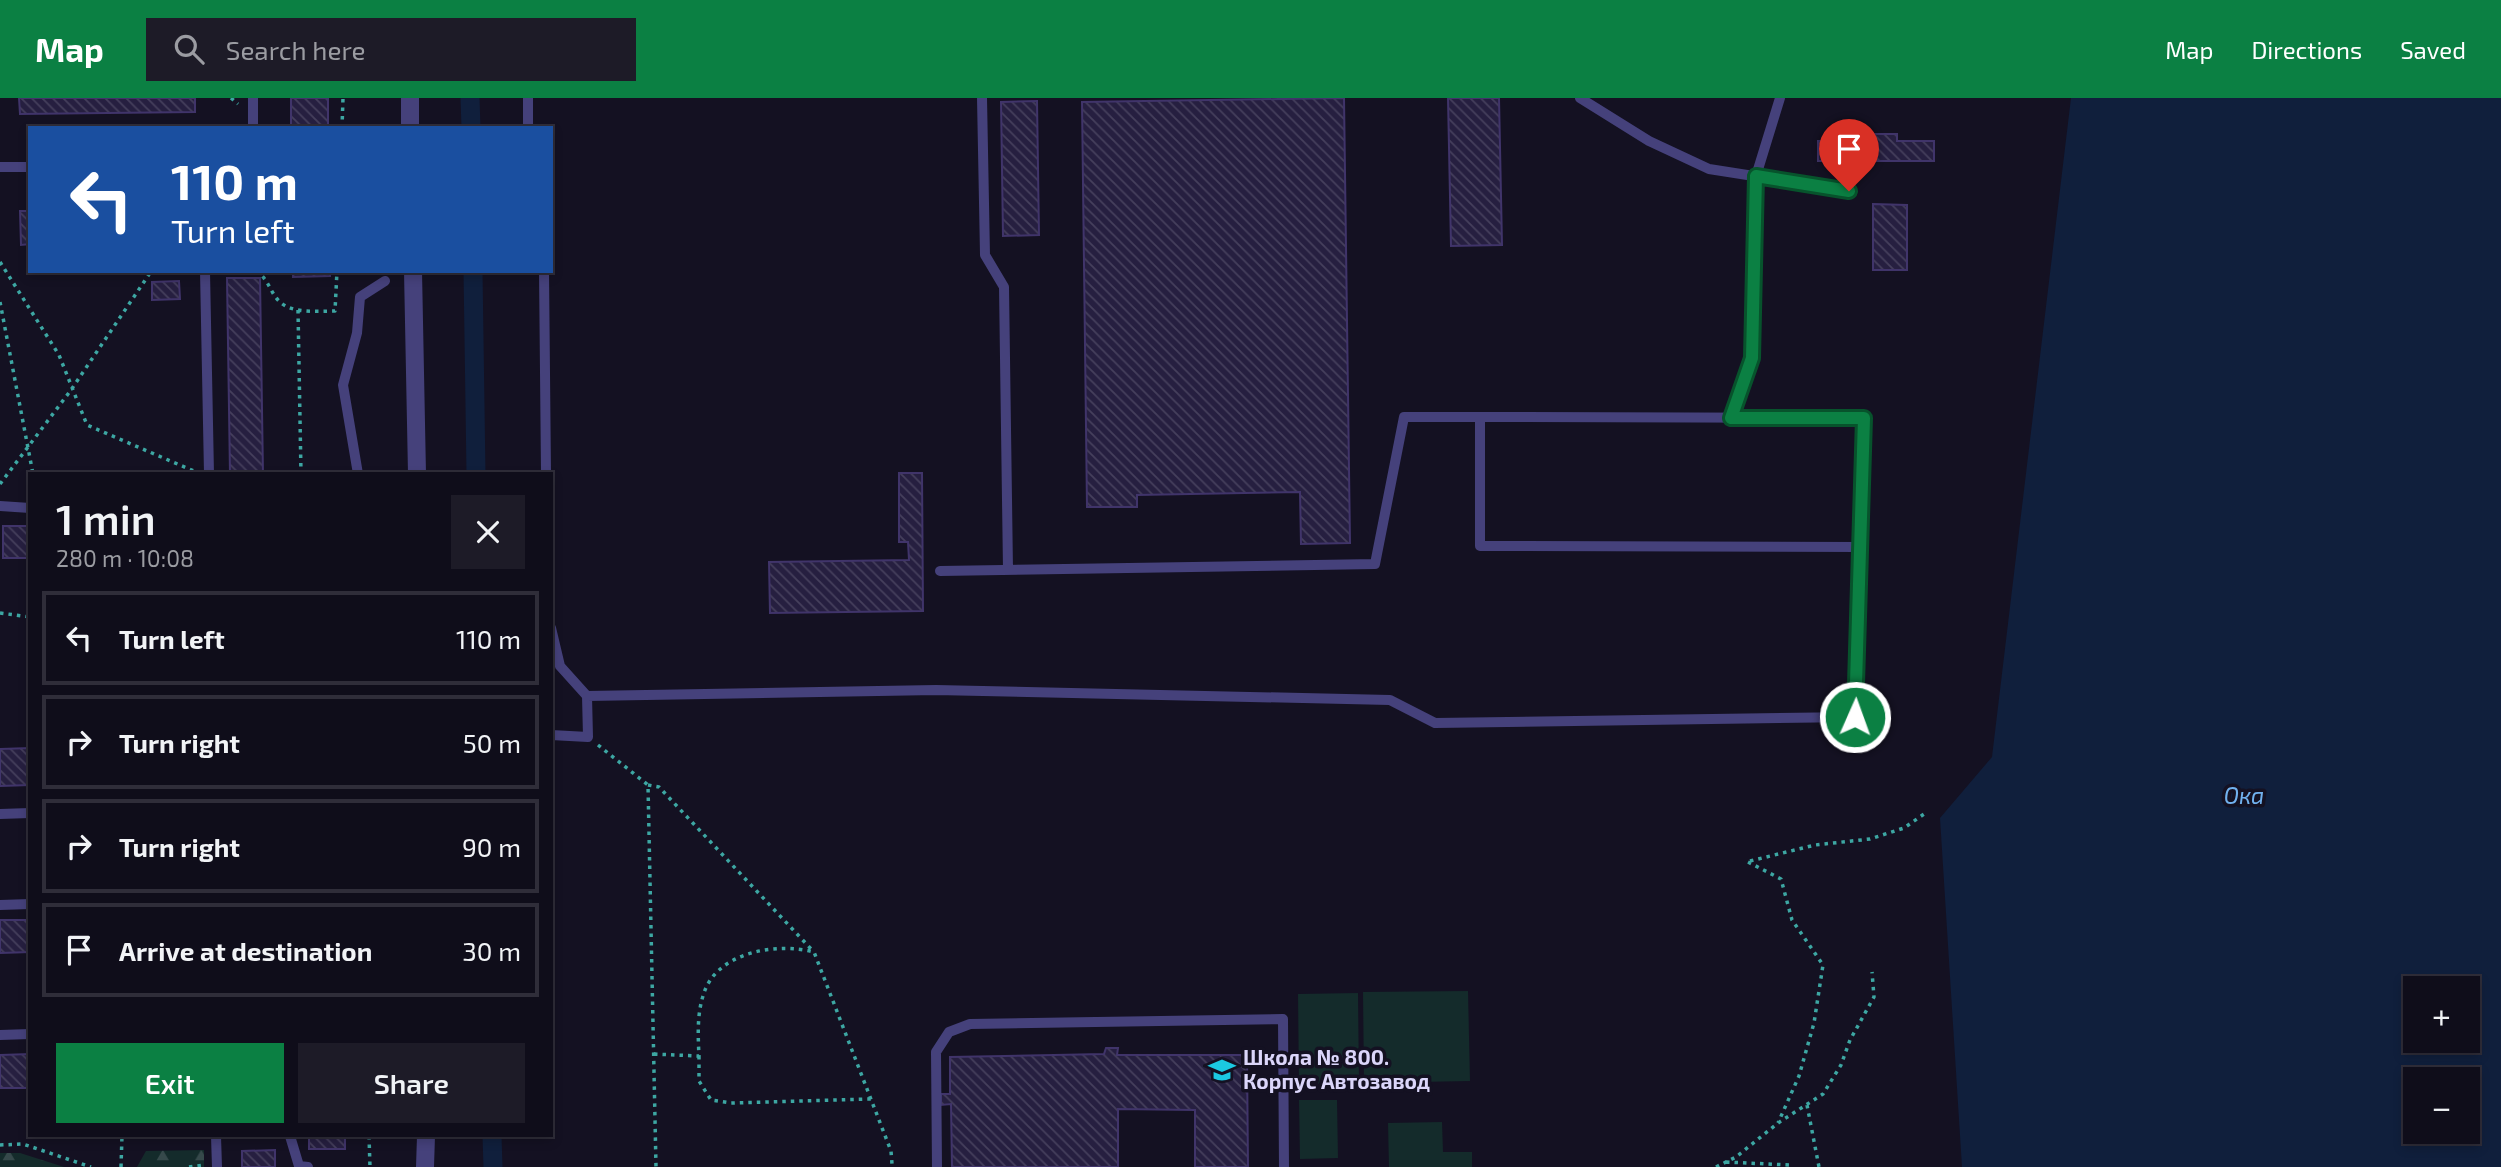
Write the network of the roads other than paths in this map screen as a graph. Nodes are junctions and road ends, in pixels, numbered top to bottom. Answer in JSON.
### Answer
{"nodes":[{"id":1,"x":253,"y":98,"type":"edge"},
{"id":2,"x":410,"y":98,"type":"edge"},
{"id":3,"x":528,"y":98,"type":"edge"},
{"id":4,"x":982,"y":98,"type":"edge"},
{"id":5,"x":1580,"y":98,"type":"edge"},
{"id":6,"x":1780,"y":98,"type":"edge"},
{"id":7,"x":253,"y":126,"type":"edge"},
{"id":8,"x":411,"y":126,"type":"edge"},
{"id":9,"x":528,"y":126,"type":"edge"},
{"id":10,"x":0,"y":167,"type":"edge"},
{"id":11,"x":28,"y":167,"type":"edge"},
{"id":12,"x":1756,"y":176,"type":"junction"},
{"id":13,"x":1849,"y":191,"type":"dead end"},
{"id":14,"x":205,"y":273,"type":"edge"},
{"id":15,"x":413,"y":273,"type":"edge"},
{"id":16,"x":544,"y":273,"type":"edge"},
{"id":17,"x":386,"y":281,"type":"dead end"},
{"id":18,"x":1480,"y":417,"type":"junction"},
{"id":19,"x":1731,"y":418,"type":"junction"},
{"id":20,"x":209,"y":472,"type":"edge"},
{"id":21,"x":358,"y":472,"type":"edge"},
{"id":22,"x":417,"y":472,"type":"edge"},
{"id":23,"x":546,"y":472,"type":"edge"},
{"id":24,"x":0,"y":506,"type":"edge"},
{"id":25,"x":28,"y":508,"type":"edge"},
{"id":26,"x":1860,"y":547,"type":"junction"},
{"id":27,"x":1008,"y":570,"type":"junction"},
{"id":28,"x":940,"y":571,"type":"dead end"},
{"id":29,"x":553,"y":636,"type":"edge"},
{"id":30,"x":587,"y":696,"type":"junction"},
{"id":31,"x":553,"y":735,"type":"edge"},
{"id":32,"x":28,"y":813,"type":"edge"},
{"id":33,"x":0,"y":814,"type":"edge"},
{"id":34,"x":28,"y":904,"type":"edge"},
{"id":35,"x":0,"y":905,"type":"edge"},
{"id":36,"x":28,"y":1034,"type":"edge"},
{"id":37,"x":0,"y":1035,"type":"edge"},
{"id":38,"x":216,"y":1137,"type":"edge"},
{"id":39,"x":290,"y":1137,"type":"edge"},
{"id":40,"x":426,"y":1137,"type":"edge"},
{"id":41,"x":217,"y":1167,"type":"edge"},
{"id":42,"x":308,"y":1167,"type":"edge"},
{"id":43,"x":425,"y":1167,"type":"edge"},
{"id":44,"x":937,"y":1167,"type":"edge"},
{"id":45,"x":1284,"y":1167,"type":"edge"}],
"edges":[{"from":1,"to":7,"type":"lane"},
{"from":2,"to":8,"type":"street"},
{"from":3,"to":9,"type":"lane"},
{"from":4,"to":27,"type":"lane"},
{"from":5,"to":12,"type":"lane"},
{"from":6,"to":12,"type":"lane"},
{"from":10,"to":11,"type":"lane"},
{"from":12,"to":13,"type":"lane"},
{"from":12,"to":19,"type":"lane"},
{"from":14,"to":20,"type":"lane"},
{"from":15,"to":22,"type":"street"},
{"from":16,"to":23,"type":"lane"},
{"from":17,"to":21,"type":"lane"},
{"from":18,"to":19,"type":"lane"},
{"from":18,"to":26,"type":"lane"},
{"from":18,"to":27,"type":"lane"},
{"from":19,"to":26,"type":"lane"},
{"from":24,"to":25,"type":"lane"},
{"from":26,"to":30,"type":"lane"},
{"from":27,"to":28,"type":"lane"},
{"from":29,"to":30,"type":"lane"},
{"from":30,"to":31,"type":"lane"},
{"from":32,"to":33,"type":"lane"},
{"from":34,"to":35,"type":"lane"},
{"from":36,"to":37,"type":"lane"},
{"from":38,"to":41,"type":"lane"},
{"from":39,"to":42,"type":"lane"},
{"from":40,"to":43,"type":"street"},
{"from":44,"to":45,"type":"lane"}]}
